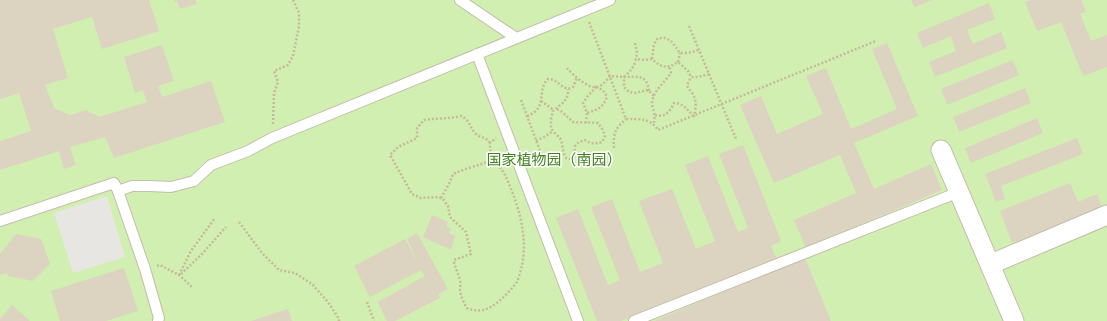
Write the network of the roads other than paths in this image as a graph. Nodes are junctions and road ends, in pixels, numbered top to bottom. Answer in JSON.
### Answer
{"nodes":[{"id":1,"x":460,"y":0,"type":"edge"},
{"id":2,"x":610,"y":0,"type":"edge"},
{"id":3,"x":516,"y":38,"type":"junction"},
{"id":4,"x":477,"y":54,"type":"junction"},
{"id":5,"x":941,"y":150,"type":"dead end"},
{"id":6,"x":118,"y":191,"type":"junction"},
{"id":7,"x":959,"y":192,"type":"junction"},
{"id":8,"x":1107,"y":215,"type":"edge"},
{"id":9,"x":0,"y":221,"type":"edge"},
{"id":10,"x":991,"y":264,"type":"junction"},
{"id":11,"x":158,"y":321,"type":"edge"},
{"id":12,"x":578,"y":321,"type":"edge"},
{"id":13,"x":634,"y":321,"type":"edge"},
{"id":14,"x":1014,"y":321,"type":"edge"}],
"edges":[{"from":1,"to":3,"type":"lane"},
{"from":2,"to":3,"type":"lane"},
{"from":3,"to":4,"type":"lane"},
{"from":4,"to":6,"type":"lane"},
{"from":4,"to":12,"type":"lane"},
{"from":5,"to":7,"type":"street"},
{"from":6,"to":9,"type":"lane"},
{"from":6,"to":11,"type":"lane"},
{"from":7,"to":10,"type":"street"},
{"from":7,"to":13,"type":"lane"},
{"from":8,"to":10,"type":"street"},
{"from":10,"to":14,"type":"street"}]}
